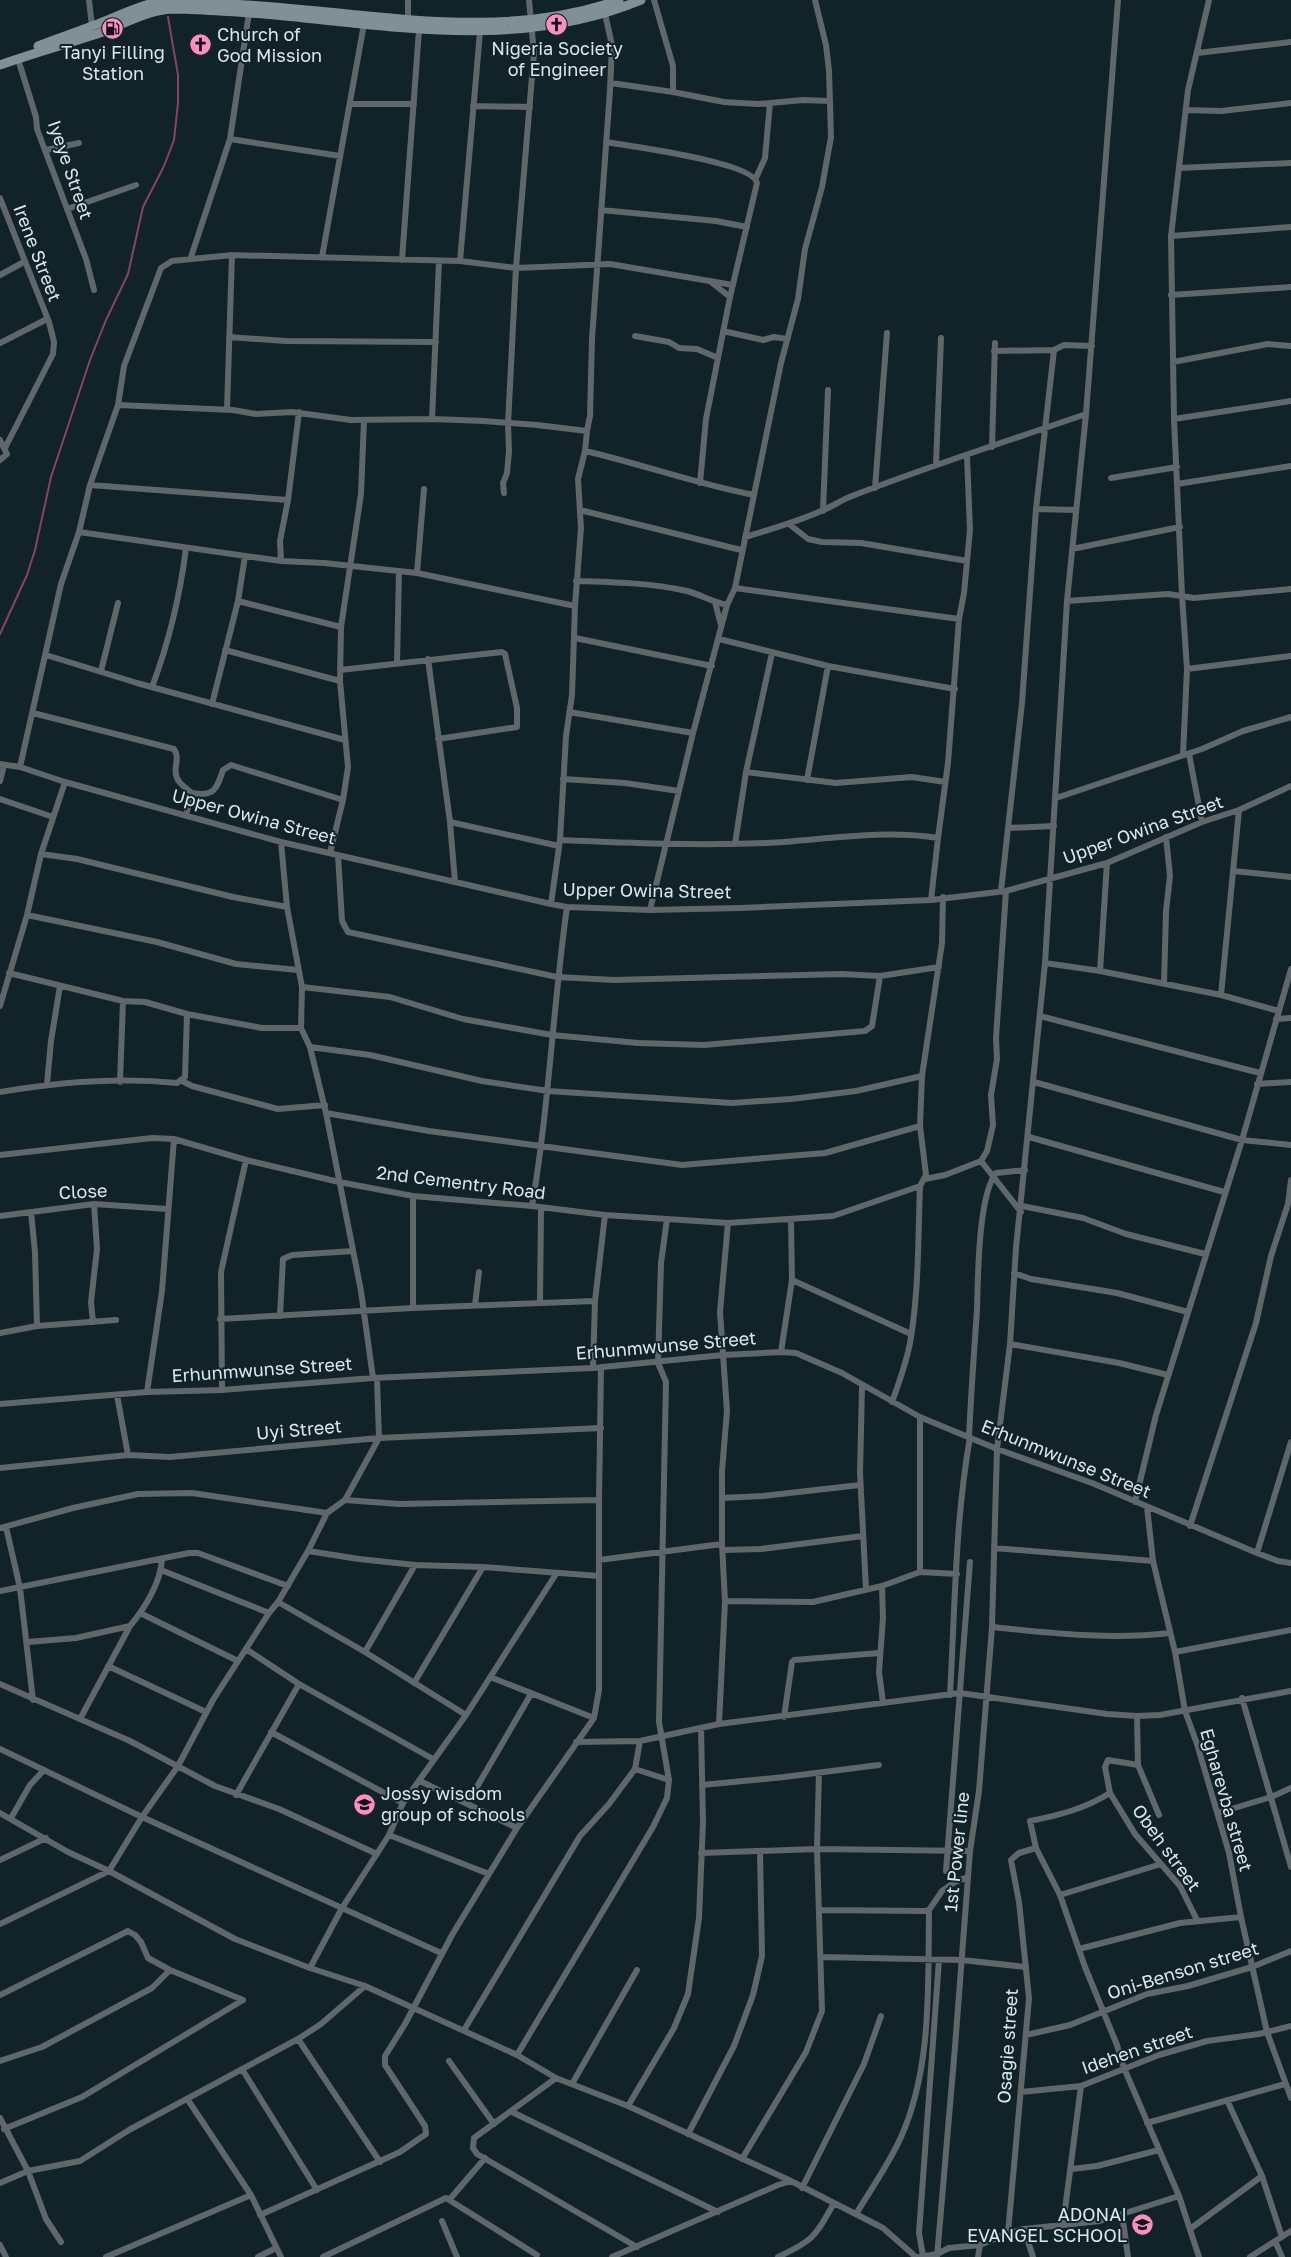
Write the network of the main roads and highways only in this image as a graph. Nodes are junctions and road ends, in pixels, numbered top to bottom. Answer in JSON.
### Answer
{"nodes":[{"id":1,"x":185,"y":0,"type":"edge"},
{"id":2,"x":620,"y":0,"type":"edge"},
{"id":3,"x":641,"y":0,"type":"edge"},
{"id":4,"x":532,"y":23,"type":"junction"},
{"id":5,"x":0,"y":59,"type":"edge"},
{"id":6,"x":0,"y":65,"type":"edge"}],
"edges":[{"from":1,"to":4,"type":"main road"},
{"from":1,"to":5,"type":"main road"},
{"from":2,"to":4,"type":"main road"},
{"from":3,"to":4,"type":"main road"},
{"from":4,"to":6,"type":"main road"}]}
